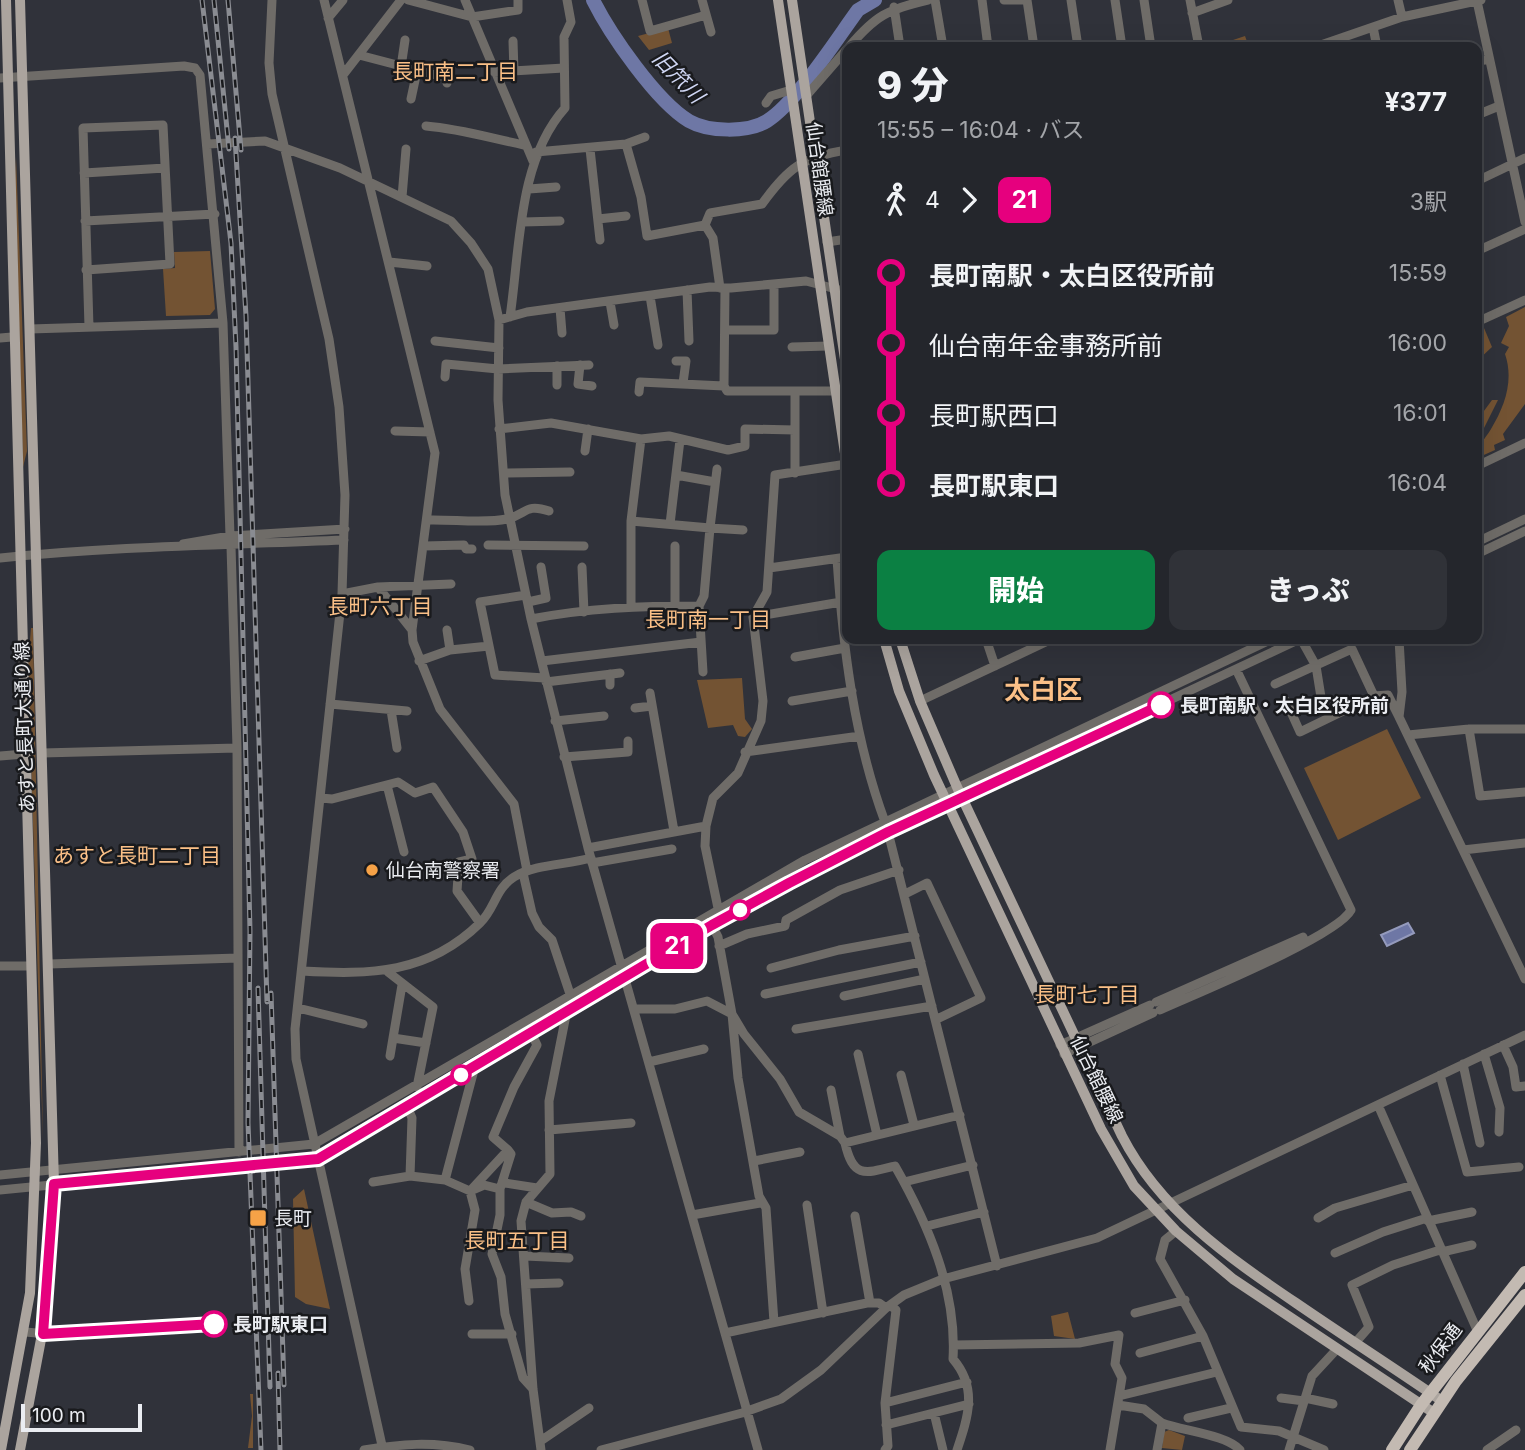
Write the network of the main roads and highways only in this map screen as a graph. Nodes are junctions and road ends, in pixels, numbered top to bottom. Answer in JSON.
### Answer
{"nodes":[{"id":1,"x":6,"y":0,"type":"edge"},
{"id":2,"x":20,"y":0,"type":"edge"},
{"id":3,"x":778,"y":0,"type":"edge"},
{"id":4,"x":792,"y":0,"type":"edge"},
{"id":5,"x":4,"y":78,"type":"edge"},
{"id":6,"x":842,"y":341,"type":"edge"},
{"id":7,"x":842,"y":434,"type":"edge"},
{"id":8,"x":886,"y":644,"type":"edge"},
{"id":9,"x":902,"y":644,"type":"edge"},
{"id":10,"x":1525,"y":1272,"type":"edge"},
{"id":11,"x":1525,"y":1295,"type":"edge"},
{"id":12,"x":1430,"y":1393,"type":"junction"},
{"id":13,"x":1442,"y":1401,"type":"junction"},
{"id":14,"x":1421,"y":1405,"type":"junction"},
{"id":15,"x":1434,"y":1413,"type":"junction"},
{"id":16,"x":1,"y":1450,"type":"edge"},
{"id":17,"x":20,"y":1450,"type":"edge"},
{"id":18,"x":1392,"y":1450,"type":"edge"},
{"id":19,"x":1410,"y":1450,"type":"edge"}],
"edges":[{"from":1,"to":5,"type":"main road","name":"あすと長町大通り線"},
{"from":2,"to":17,"type":"main road","name":"あすと長町大通り線"},
{"from":3,"to":7,"type":"main road","name":"仙台館腰線"},
{"from":4,"to":6,"type":"main road","name":"仙台館腰線"},
{"from":5,"to":16,"type":"main road","name":"あすと長町大通り線"},
{"from":8,"to":14,"type":"main road","name":"仙台館腰線"},
{"from":9,"to":12,"type":"main road","name":"仙台館腰線"},
{"from":10,"to":12,"type":"highway","name":"秋保通"},
{"from":11,"to":13,"type":"highway","name":"秋保通"},
{"from":12,"to":13,"type":"main road","name":"仙台館腰線"},
{"from":12,"to":14,"type":"highway","name":"秋保通"},
{"from":13,"to":15,"type":"highway","name":"秋保通"},
{"from":14,"to":15,"type":"main road","name":"仙台館腰線"},
{"from":14,"to":18,"type":"highway","name":"秋保通"},
{"from":15,"to":19,"type":"highway","name":"秋保通"}]}
